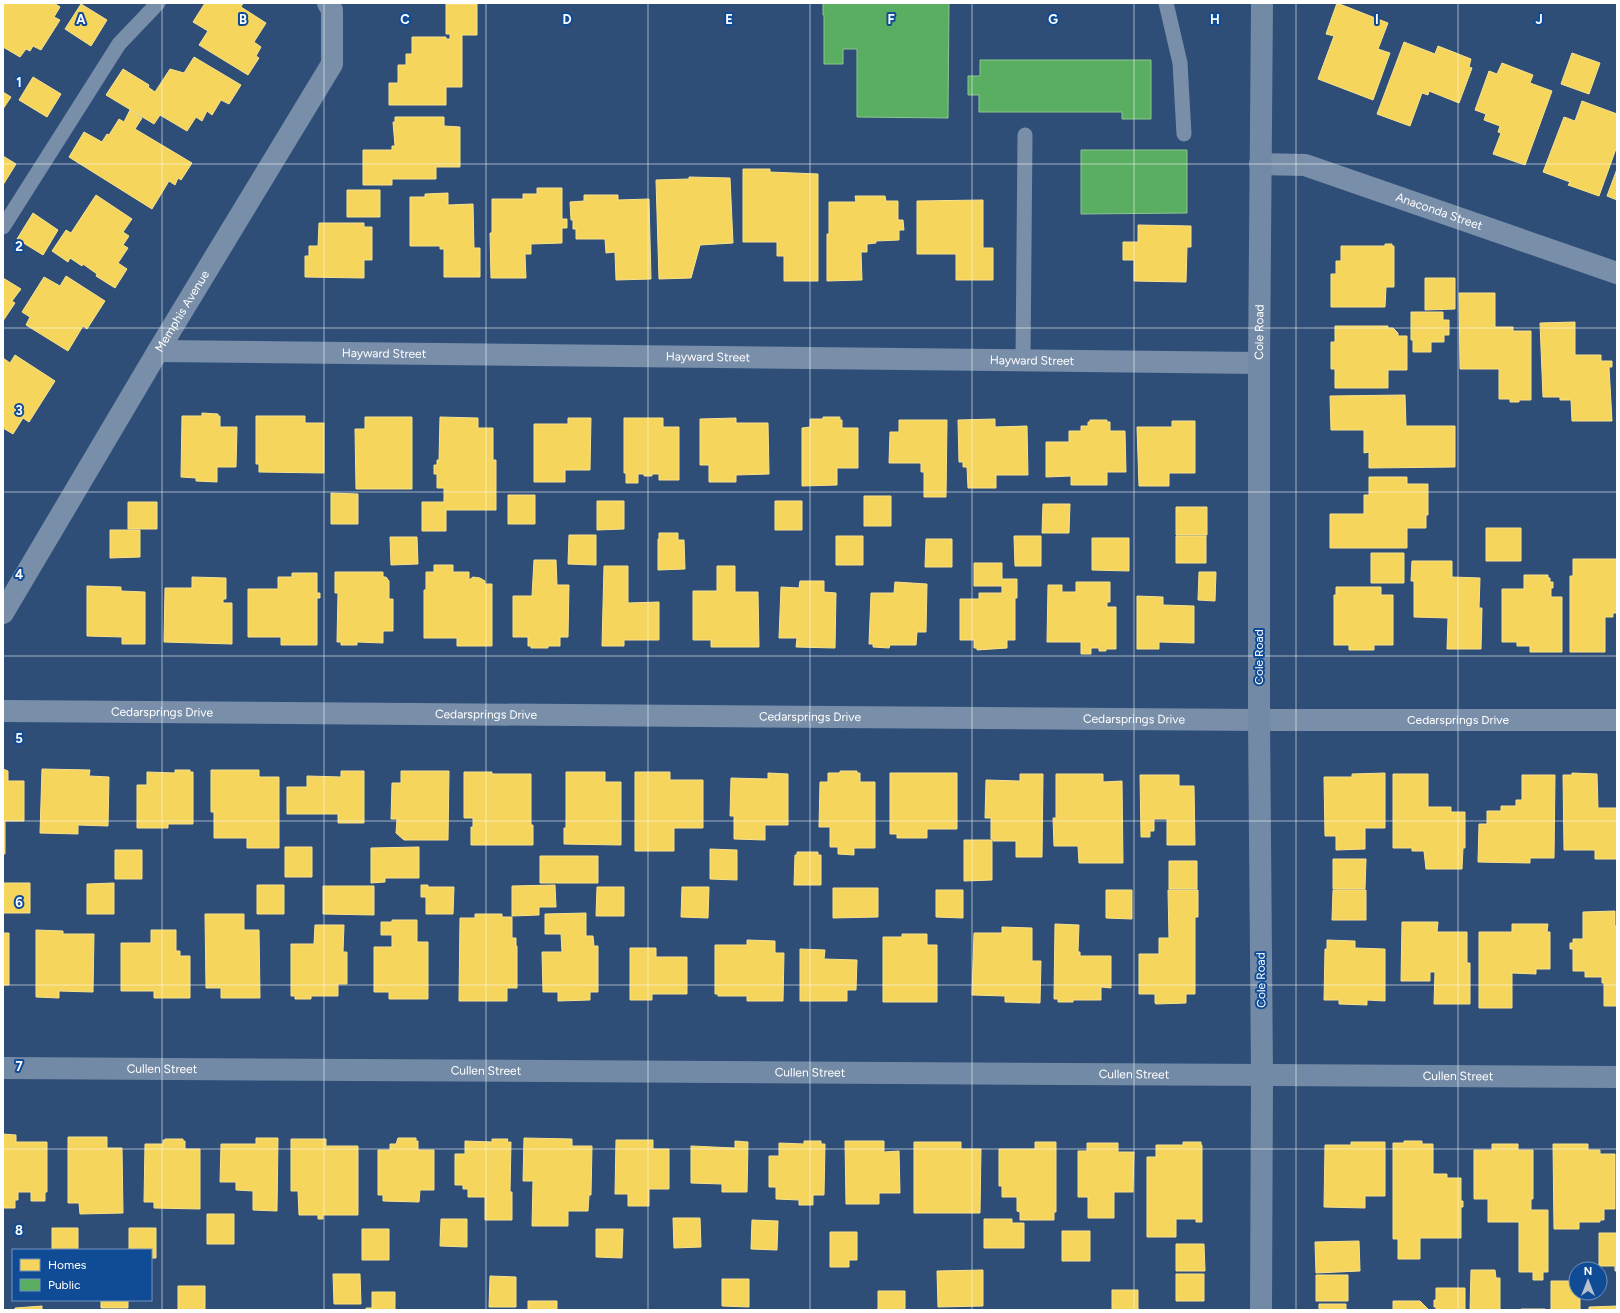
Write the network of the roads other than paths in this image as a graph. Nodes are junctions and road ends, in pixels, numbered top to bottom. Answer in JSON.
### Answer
{"nodes":[{"id":1,"x":158,"y":3,"type":"edge"},
{"id":2,"x":328,"y":3,"type":"edge"},
{"id":3,"x":1166,"y":3,"type":"edge"},
{"id":4,"x":1262,"y":3,"type":"edge"},
{"id":5,"x":1184,"y":134,"type":"dead end"},
{"id":6,"x":1025,"y":135,"type":"dead end"},
{"id":7,"x":1260,"y":164,"type":"junction"},
{"id":8,"x":3,"y":227,"type":"edge"},
{"id":9,"x":1617,"y":273,"type":"edge"},
{"id":10,"x":158,"y":351,"type":"junction"},
{"id":11,"x":1023,"y":361,"type":"junction"},
{"id":12,"x":1258,"y":363,"type":"junction"},
{"id":13,"x":3,"y":613,"type":"edge"},
{"id":14,"x":3,"y":711,"type":"edge"},
{"id":15,"x":1258,"y":720,"type":"junction"},
{"id":16,"x":1617,"y":720,"type":"edge"},
{"id":17,"x":3,"y":1068,"type":"edge"},
{"id":18,"x":1262,"y":1076,"type":"junction"},
{"id":19,"x":1617,"y":1077,"type":"edge"},
{"id":20,"x":1261,"y":1310,"type":"edge"}],
"edges":[{"from":1,"to":8,"type":"lane"},
{"from":2,"to":10,"type":"street","name":"Memphis Avenue"},
{"from":3,"to":5,"type":"lane"},
{"from":4,"to":7,"type":"street","name":"Cole Road"},
{"from":6,"to":11,"type":"lane"},
{"from":7,"to":9,"type":"street","name":"Anaconda Street"},
{"from":7,"to":12,"type":"street","name":"Cole Road"},
{"from":10,"to":11,"type":"street","name":"Hayward Street"},
{"from":10,"to":13,"type":"street","name":"Memphis Avenue"},
{"from":11,"to":12,"type":"street","name":"Hayward Street"},
{"from":12,"to":15,"type":"street","name":"Cole Road"},
{"from":14,"to":15,"type":"street","name":"Cedarsprings Drive"},
{"from":15,"to":16,"type":"street","name":"Cedarsprings Drive"},
{"from":15,"to":18,"type":"street","name":"Cole Road"},
{"from":17,"to":18,"type":"street","name":"Cullen Street"},
{"from":18,"to":19,"type":"street","name":"Cullen Street"},
{"from":18,"to":20,"type":"street","name":"Cole Road"}]}
